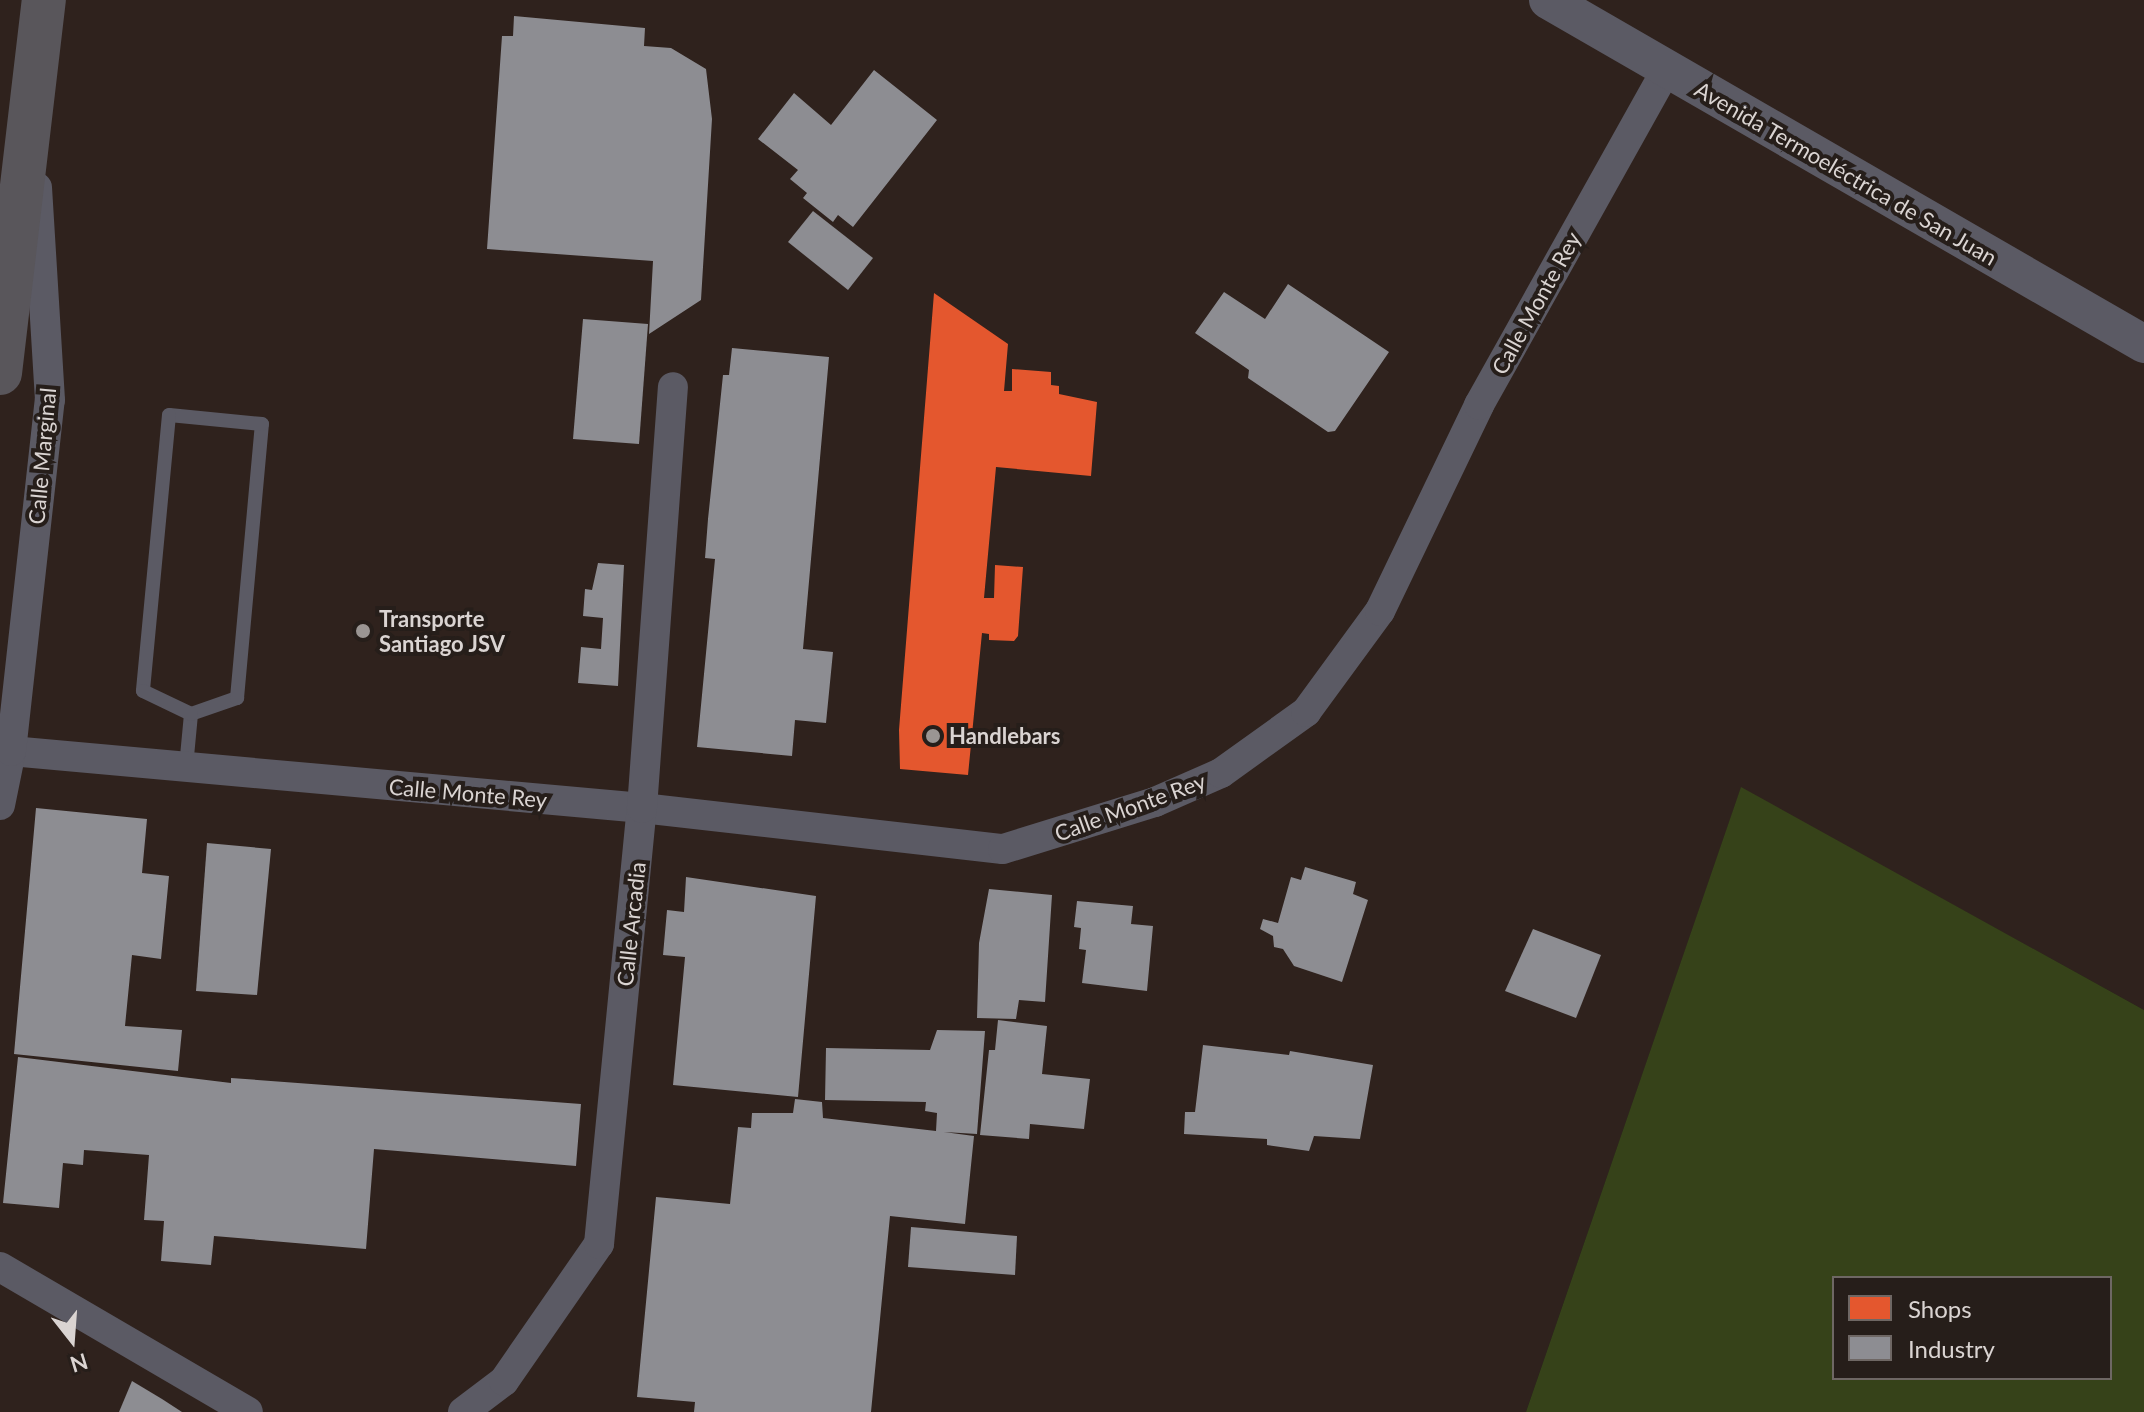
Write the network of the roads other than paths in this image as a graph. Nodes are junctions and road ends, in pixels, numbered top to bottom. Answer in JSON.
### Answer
{"nodes":[{"id":1,"x":44,"y":0,"type":"edge"},
{"id":2,"x":1548,"y":0,"type":"edge"},
{"id":3,"x":1666,"y":70,"type":"junction"},
{"id":4,"x":32,"y":106,"type":"junction"},
{"id":5,"x":2144,"y":344,"type":"edge"},
{"id":6,"x":0,"y":373,"type":"edge"},
{"id":7,"x":673,"y":387,"type":"dead end"},
{"id":8,"x":191,"y":714,"type":"junction"},
{"id":9,"x":11,"y":751,"type":"junction"},
{"id":10,"x":186,"y":767,"type":"junction"},
{"id":11,"x":0,"y":805,"type":"edge"},
{"id":12,"x":642,"y":808,"type":"junction"},
{"id":13,"x":0,"y":1267,"type":"edge"},
{"id":14,"x":248,"y":1412,"type":"edge"},
{"id":15,"x":463,"y":1412,"type":"edge"}],
"edges":[{"from":1,"to":4,"type":"highway"},
{"from":2,"to":3,"type":"street","name":"Avenida Termoeléctrica de San Juan"},
{"from":3,"to":5,"type":"street","name":"Avenida Termoeléctrica de San Juan"},
{"from":3,"to":12,"type":"street","name":"Calle Monte Rey"},
{"from":4,"to":6,"type":"highway"},
{"from":4,"to":9,"type":"street","name":"Calle Marginal"},
{"from":7,"to":12,"type":"street","name":"Calle Arcadia"},
{"from":8,"to":8,"type":"lane"},
{"from":8,"to":10,"type":"lane"},
{"from":9,"to":10,"type":"street","name":"Calle Monte Rey"},
{"from":9,"to":11,"type":"street","name":"Calle Marginal"},
{"from":10,"to":12,"type":"street","name":"Calle Monte Rey"},
{"from":12,"to":15,"type":"street","name":"Calle Arcadia"},
{"from":13,"to":14,"type":"street"}]}
